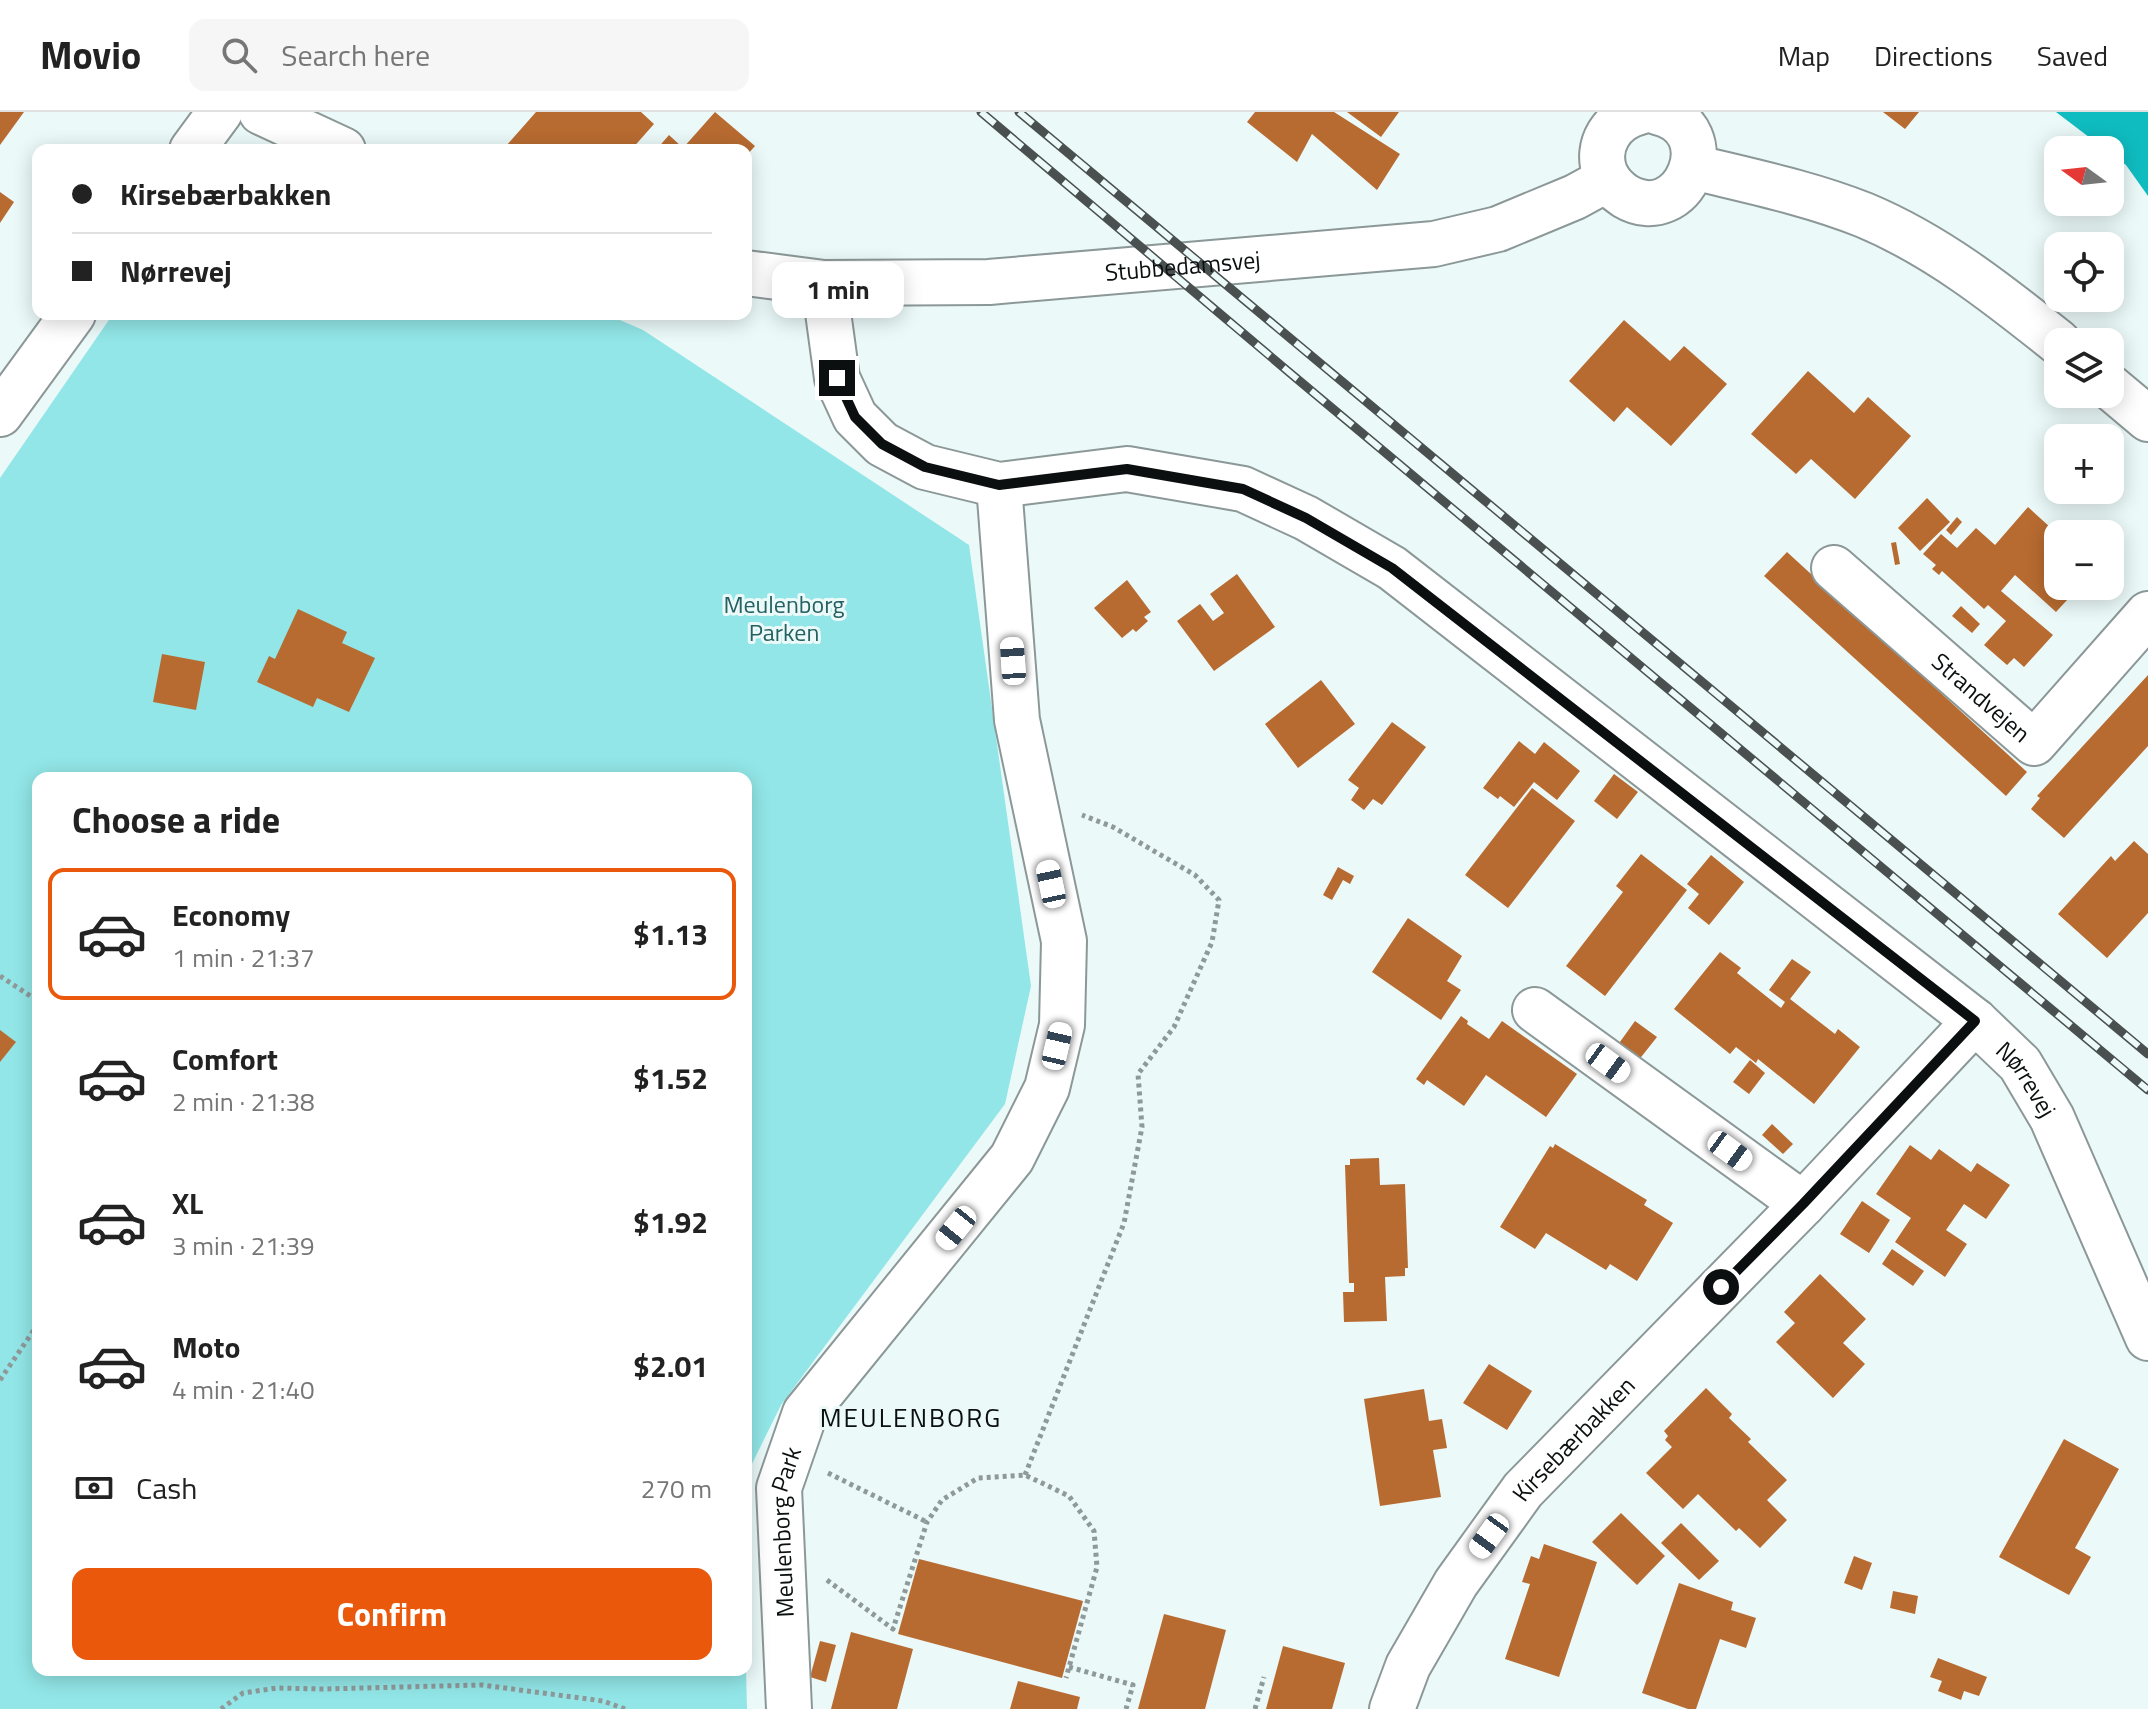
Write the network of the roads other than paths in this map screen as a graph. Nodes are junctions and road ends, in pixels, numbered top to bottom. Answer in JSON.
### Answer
{"nodes":[{"id":1,"x":220,"y":112,"type":"edge"},
{"id":2,"x":261,"y":112,"type":"edge"},
{"id":3,"x":1641,"y":112,"type":"edge"},
{"id":4,"x":196,"y":144,"type":"edge"},
{"id":5,"x":330,"y":144,"type":"edge"},
{"id":6,"x":1693,"y":167,"type":"junction"},
{"id":7,"x":1608,"y":179,"type":"junction"},
{"id":8,"x":752,"y":274,"type":"edge"},
{"id":9,"x":824,"y":283,"type":"junction"},
{"id":10,"x":69,"y":320,"type":"edge"},
{"id":11,"x":2044,"y":331,"type":"edge"},
{"id":12,"x":2124,"y":399,"type":"edge"},
{"id":13,"x":0,"y":414,"type":"edge"},
{"id":14,"x":2148,"y":419,"type":"edge"},
{"id":15,"x":999,"y":485,"type":"junction"},
{"id":16,"x":1834,"y":568,"type":"dead end"},
{"id":17,"x":2148,"y":614,"type":"edge"},
{"id":18,"x":1535,"y":1010,"type":"dead end"},
{"id":19,"x":1975,"y":1021,"type":"junction"},
{"id":20,"x":1803,"y":1204,"type":"junction"},
{"id":21,"x":2148,"y":1338,"type":"edge"},
{"id":22,"x":789,"y":1709,"type":"edge"},
{"id":23,"x":1392,"y":1709,"type":"edge"}],
"edges":[{"from":1,"to":4,"type":"street"},
{"from":2,"to":5,"type":"street"},
{"from":3,"to":6,"type":"street"},
{"from":3,"to":7,"type":"street"},
{"from":6,"to":7,"type":"street"},
{"from":6,"to":11,"type":"street"},
{"from":7,"to":9,"type":"street","name":"Stubbedamsvej"},
{"from":8,"to":9,"type":"street","name":"Stubbedamsvej"},
{"from":9,"to":15,"type":"street","name":"Nørrevej"},
{"from":10,"to":13,"type":"street"},
{"from":12,"to":14,"type":"street"},
{"from":15,"to":19,"type":"street","name":"Nørrevej"},
{"from":15,"to":22,"type":"street","name":"Meulenborg Park"},
{"from":16,"to":17,"type":"street","name":"Strandvejen"},
{"from":18,"to":20,"type":"street"},
{"from":19,"to":20,"type":"street","name":"Kirsebærbakken"},
{"from":19,"to":21,"type":"street","name":"Nørrevej"},
{"from":20,"to":23,"type":"street","name":"Kirsebærbakken"}]}
